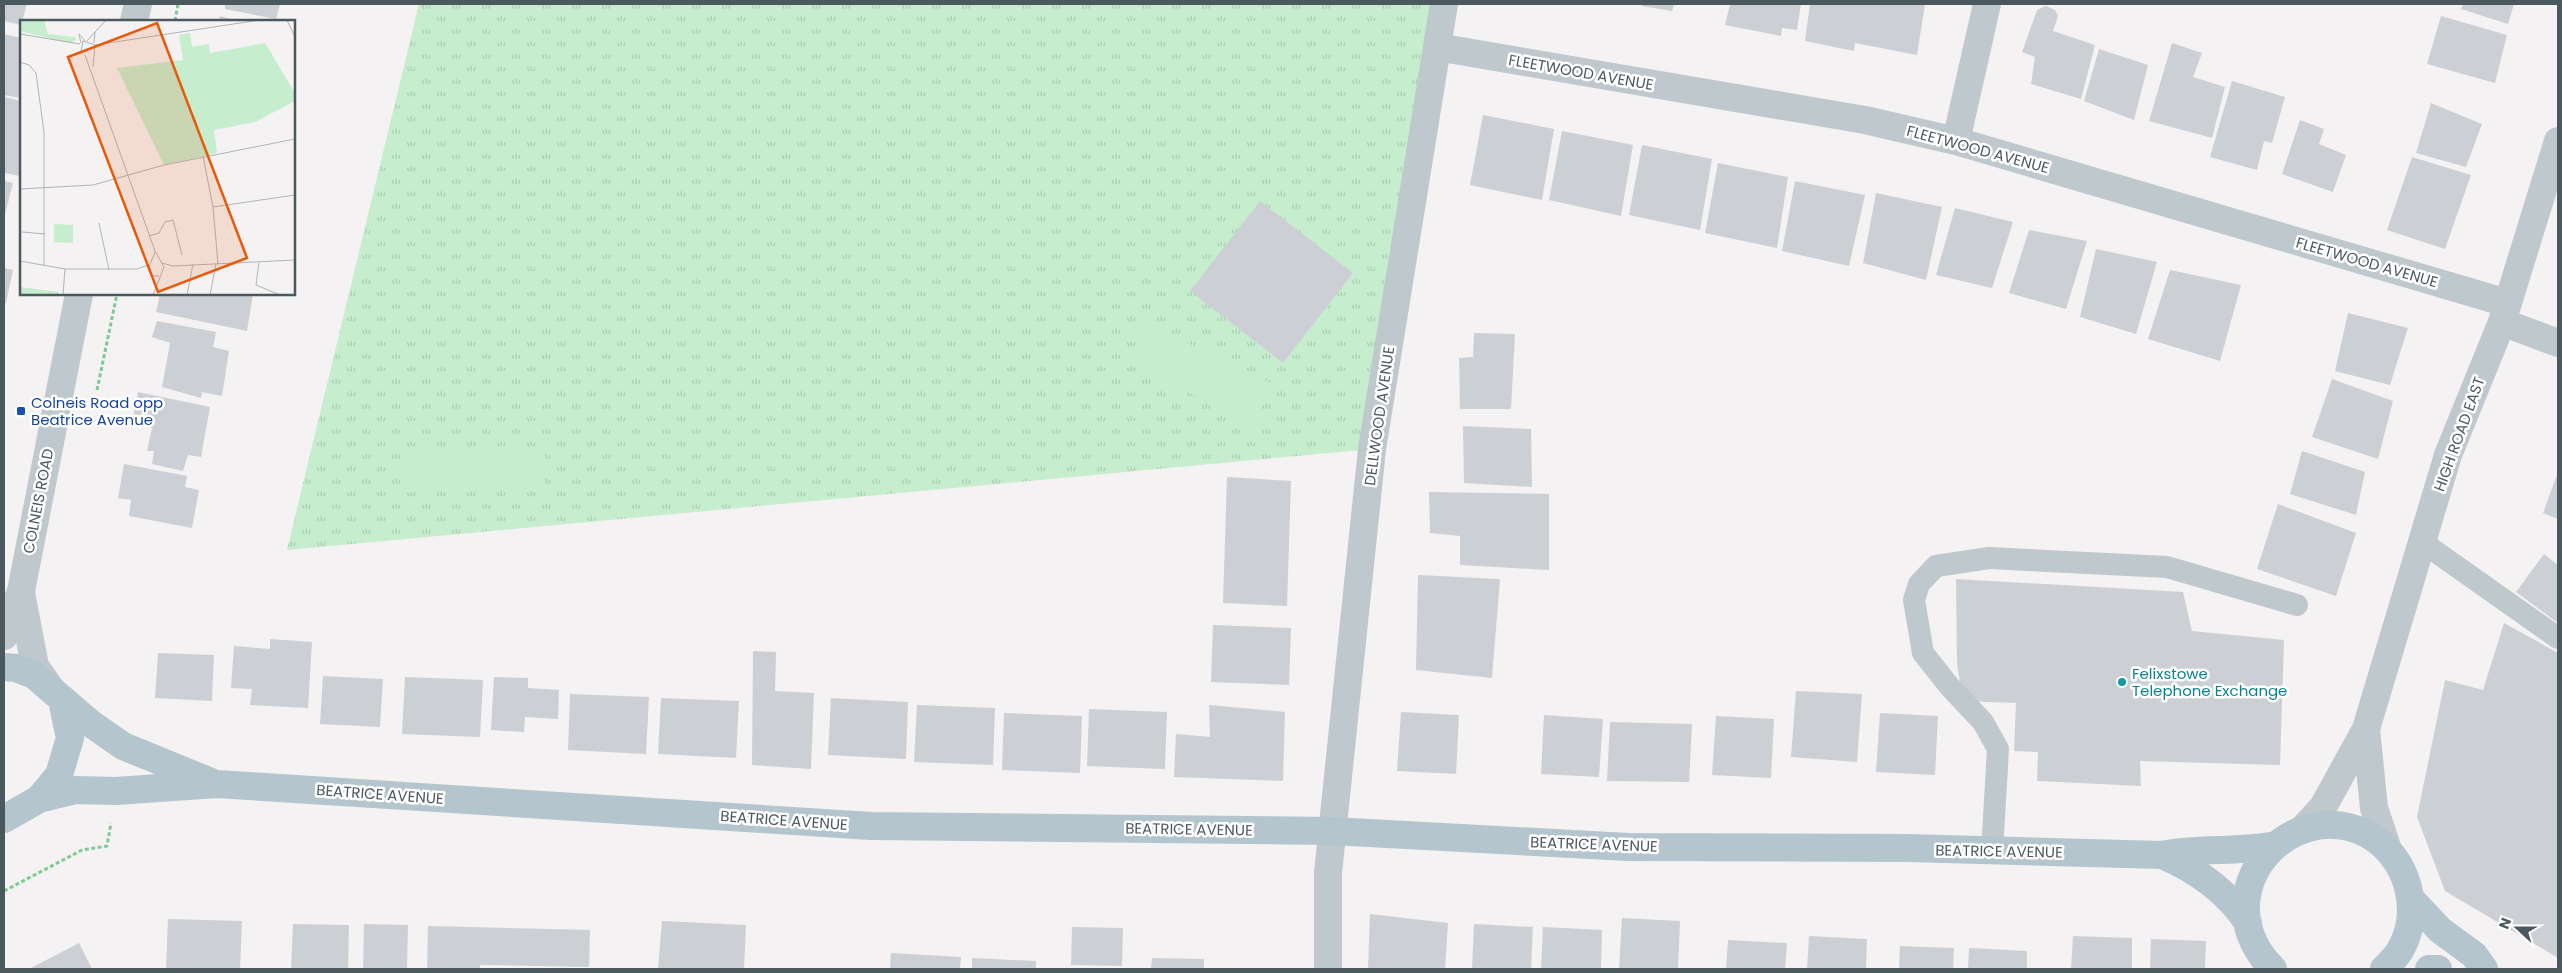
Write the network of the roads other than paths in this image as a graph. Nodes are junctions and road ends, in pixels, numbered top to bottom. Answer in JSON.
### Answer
{"nodes":[{"id":1,"x":138,"y":4,"type":"edge"},
{"id":2,"x":1444,"y":4,"type":"edge"},
{"id":3,"x":1987,"y":4,"type":"edge"},
{"id":4,"x":134,"y":20,"type":"edge"},
{"id":5,"x":1437,"y":47,"type":"junction"},
{"id":6,"x":1956,"y":141,"type":"junction"},
{"id":7,"x":2558,"y":142,"type":"edge"},
{"id":8,"x":79,"y":295,"type":"edge"},
{"id":9,"x":2505,"y":313,"type":"junction"},
{"id":10,"x":2558,"y":342,"type":"edge"},
{"id":11,"x":2422,"y":542,"type":"junction"},
{"id":12,"x":21,"y":592,"type":"junction"},
{"id":13,"x":2298,"y":605,"type":"dead end"},
{"id":14,"x":4,"y":636,"type":"edge"},
{"id":15,"x":2558,"y":638,"type":"edge"},
{"id":16,"x":4,"y":667,"type":"edge"},
{"id":17,"x":57,"y":694,"type":"junction"},
{"id":18,"x":2366,"y":729,"type":"junction"},
{"id":19,"x":217,"y":784,"type":"junction"},
{"id":20,"x":40,"y":799,"type":"junction"},
{"id":21,"x":4,"y":819,"type":"edge"},
{"id":22,"x":1332,"y":830,"type":"junction"},
{"id":23,"x":2302,"y":830,"type":"junction"},
{"id":24,"x":2276,"y":844,"type":"junction"},
{"id":25,"x":2388,"y":850,"type":"junction"},
{"id":26,"x":1992,"y":851,"type":"junction"},
{"id":27,"x":2162,"y":856,"type":"junction"},
{"id":28,"x":2411,"y":899,"type":"junction"},
{"id":29,"x":2248,"y":923,"type":"junction"},
{"id":30,"x":1328,"y":969,"type":"edge"},
{"id":31,"x":2272,"y":969,"type":"edge"},
{"id":32,"x":2384,"y":969,"type":"edge"},
{"id":33,"x":2429,"y":969,"type":"edge"},
{"id":34,"x":2438,"y":969,"type":"edge"},
{"id":35,"x":2484,"y":969,"type":"edge"}],
"edges":[{"from":1,"to":4,"type":"street"},
{"from":2,"to":5,"type":"street","name":"DELLWOOD AVENUE"},
{"from":3,"to":6,"type":"street"},
{"from":5,"to":6,"type":"street","name":"FLEETWOOD AVENUE"},
{"from":5,"to":22,"type":"street","name":"DELLWOOD AVENUE"},
{"from":6,"to":9,"type":"street","name":"FLEETWOOD AVENUE"},
{"from":7,"to":9,"type":"street","name":"HIGH ROAD EAST"},
{"from":8,"to":12,"type":"street","name":"COLNEIS ROAD"},
{"from":9,"to":10,"type":"street","name":"FLEETWOOD AVENUE"},
{"from":9,"to":11,"type":"street","name":"HIGH ROAD EAST"},
{"from":11,"to":15,"type":"lane"},
{"from":11,"to":18,"type":"street","name":"HIGH ROAD EAST"},
{"from":12,"to":14,"type":"street","name":"COLNEIS ROAD"},
{"from":12,"to":17,"type":"street","name":"COLNEIS ROAD"},
{"from":13,"to":26,"type":"lane"},
{"from":16,"to":17,"type":"main road","name":"BEATRICE AVENUE"},
{"from":17,"to":19,"type":"main road","name":"BEATRICE AVENUE"},
{"from":17,"to":20,"type":"main road"},
{"from":18,"to":23,"type":"street","name":"HIGH ROAD EAST"},
{"from":18,"to":25,"type":"street","name":"HIGH ROAD EAST"},
{"from":19,"to":20,"type":"main road","name":"BEATRICE AVENUE"},
{"from":19,"to":22,"type":"main road","name":"BEATRICE AVENUE"},
{"from":20,"to":21,"type":"main road"},
{"from":22,"to":26,"type":"main road","name":"BEATRICE AVENUE"},
{"from":22,"to":30,"type":"street","name":"DELLWOOD AVENUE"},
{"from":23,"to":24,"type":"main road"},
{"from":23,"to":25,"type":"main road"},
{"from":24,"to":27,"type":"main road","name":"BEATRICE AVENUE"},
{"from":24,"to":29,"type":"main road"},
{"from":25,"to":28,"type":"main road"},
{"from":26,"to":27,"type":"main road","name":"BEATRICE AVENUE"},
{"from":27,"to":29,"type":"main road","name":"BEATRICE AVENUE"},
{"from":28,"to":32,"type":"main road"},
{"from":28,"to":35,"type":"main road"},
{"from":29,"to":31,"type":"main road"},
{"from":33,"to":34,"type":"main road"}]}
